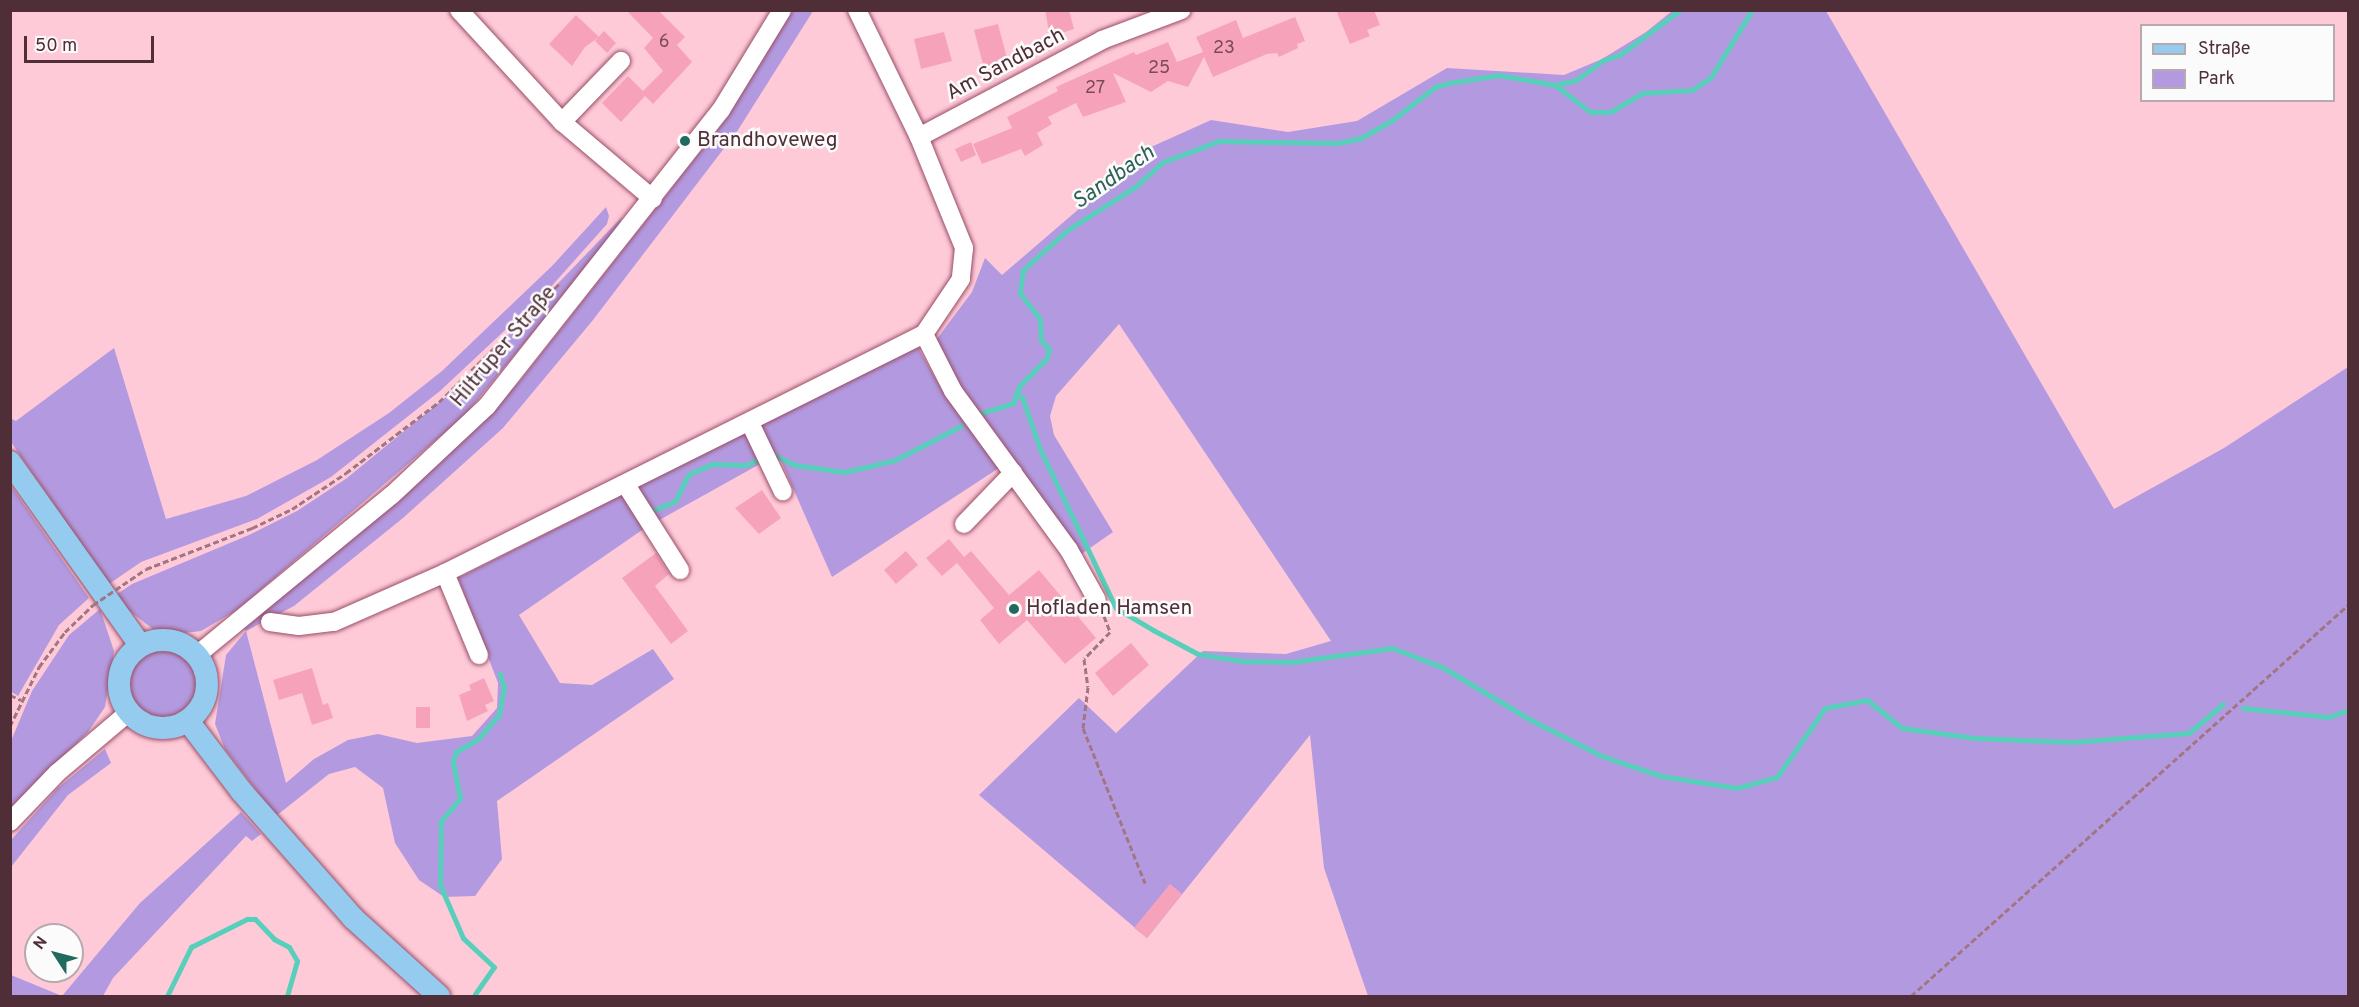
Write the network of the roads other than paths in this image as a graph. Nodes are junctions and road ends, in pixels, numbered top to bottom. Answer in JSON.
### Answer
{"nodes":[{"id":1,"x":782,"y":10,"type":"edge"},
{"id":2,"x":857,"y":10,"type":"edge"},
{"id":3,"x":1182,"y":10,"type":"edge"},
{"id":4,"x":461,"y":11,"type":"edge"},
{"id":5,"x":621,"y":61,"type":"dead end"},
{"id":6,"x":562,"y":123,"type":"junction"},
{"id":7,"x":919,"y":137,"type":"junction"},
{"id":8,"x":653,"y":200,"type":"junction"},
{"id":9,"x":924,"y":334,"type":"junction"},
{"id":10,"x":750,"y":423,"type":"junction"},
{"id":11,"x":10,"y":462,"type":"edge"},
{"id":12,"x":1013,"y":473,"type":"junction"},
{"id":13,"x":626,"y":485,"type":"junction"},
{"id":14,"x":783,"y":492,"type":"dead end"},
{"id":15,"x":964,"y":525,"type":"dead end"},
{"id":16,"x":680,"y":570,"type":"dead end"},
{"id":17,"x":445,"y":573,"type":"junction"},
{"id":18,"x":1097,"y":600,"type":"road end"},
{"id":19,"x":270,"y":622,"type":"dead end"},
{"id":20,"x":140,"y":645,"type":"junction"},
{"id":21,"x":197,"y":655,"type":"junction"},
{"id":22,"x":479,"y":655,"type":"dead end"},
{"id":23,"x":128,"y":712,"type":"junction"},
{"id":24,"x":188,"y":721,"type":"junction"},
{"id":25,"x":10,"y":822,"type":"edge"},
{"id":26,"x":439,"y":996,"type":"edge"}],
"edges":[{"from":1,"to":8,"type":"street","name":"Hiltruper Straße"},
{"from":2,"to":7,"type":"street"},
{"from":3,"to":7,"type":"street","name":"Am Sandbach"},
{"from":4,"to":6,"type":"street"},
{"from":5,"to":6,"type":"street"},
{"from":6,"to":8,"type":"street"},
{"from":7,"to":9,"type":"street"},
{"from":8,"to":21,"type":"street","name":"Hiltruper Straße"},
{"from":9,"to":10,"type":"street"},
{"from":9,"to":12,"type":"street"},
{"from":10,"to":13,"type":"street"},
{"from":10,"to":14,"type":"street"},
{"from":11,"to":20,"type":"main road"},
{"from":12,"to":15,"type":"street"},
{"from":12,"to":18,"type":"street"},
{"from":13,"to":16,"type":"street"},
{"from":13,"to":17,"type":"street"},
{"from":17,"to":19,"type":"street"},
{"from":17,"to":22,"type":"street"},
{"from":20,"to":21,"type":"main road"},
{"from":20,"to":23,"type":"main road"},
{"from":21,"to":24,"type":"main road"},
{"from":23,"to":24,"type":"main road"},
{"from":23,"to":25,"type":"street"},
{"from":24,"to":26,"type":"main road"}]}
